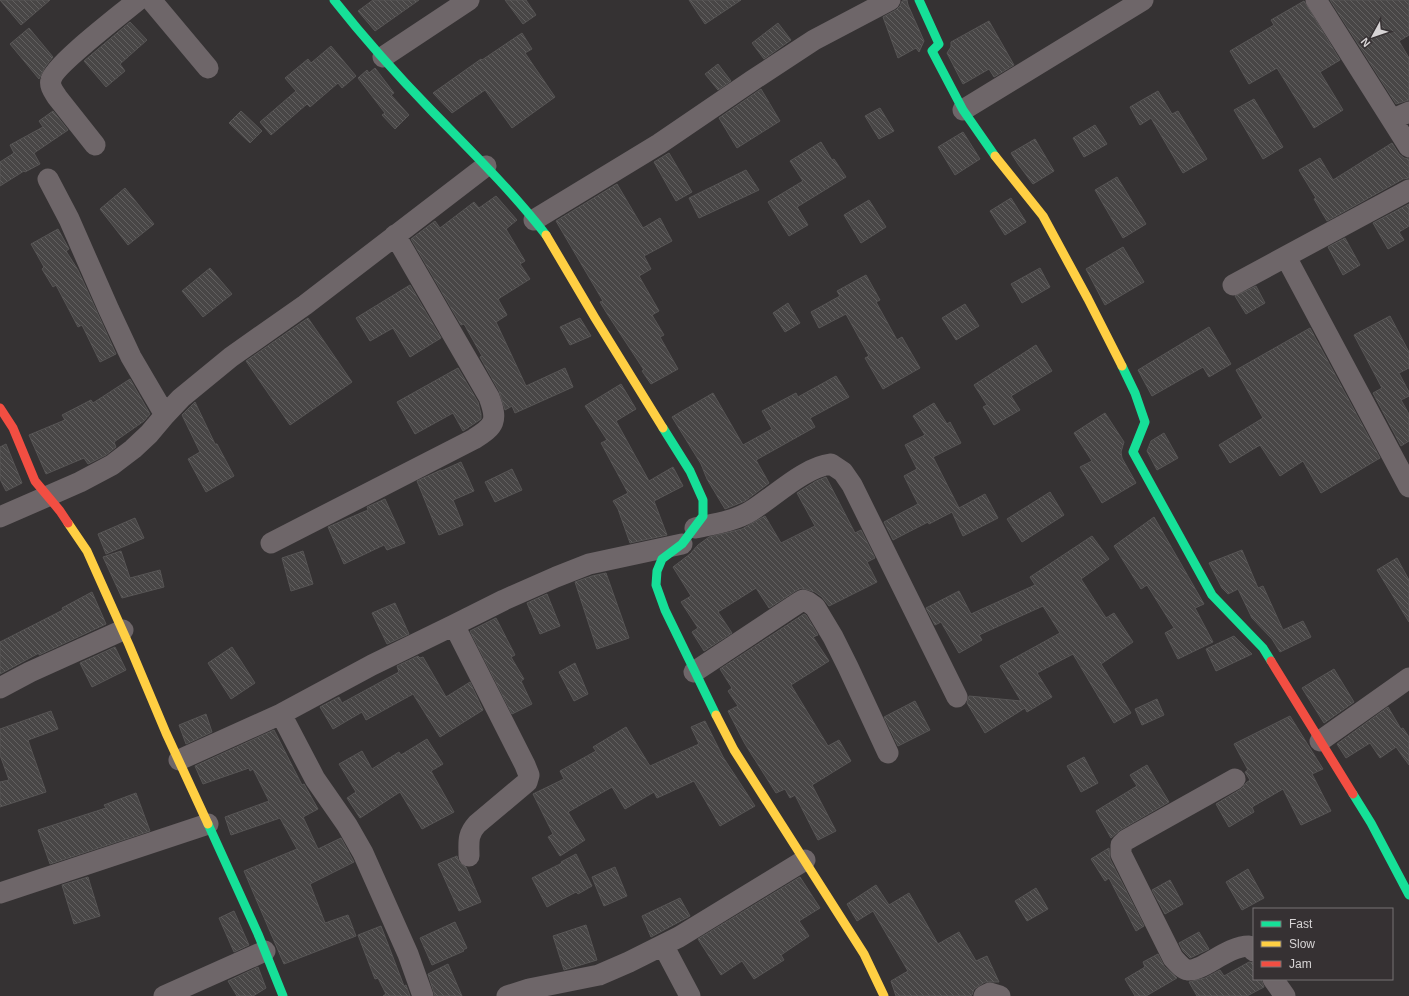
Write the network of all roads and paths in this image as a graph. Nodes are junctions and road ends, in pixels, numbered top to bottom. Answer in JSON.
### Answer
{"nodes":[{"id":1,"x":138,"y":0,"type":"edge"},
{"id":2,"x":151,"y":0,"type":"edge"},
{"id":3,"x":334,"y":0,"type":"edge"},
{"id":4,"x":469,"y":0,"type":"edge"},
{"id":5,"x":890,"y":0,"type":"edge"},
{"id":6,"x":919,"y":0,"type":"edge"},
{"id":7,"x":1143,"y":0,"type":"edge"},
{"id":8,"x":1316,"y":0,"type":"edge"},
{"id":9,"x":382,"y":57,"type":"junction"},
{"id":10,"x":208,"y":68,"type":"dead end"},
{"id":11,"x":963,"y":110,"type":"junction"},
{"id":12,"x":1401,"y":115,"type":"edge"},
{"id":13,"x":95,"y":145,"type":"dead end"},
{"id":14,"x":1409,"y":147,"type":"edge"},
{"id":15,"x":486,"y":166,"type":"junction"},
{"id":16,"x":48,"y":179,"type":"dead end"},
{"id":17,"x":1409,"y":190,"type":"edge"},
{"id":18,"x":534,"y":220,"type":"junction"},
{"id":19,"x":395,"y":235,"type":"junction"},
{"id":20,"x":1286,"y":257,"type":"junction"},
{"id":21,"x":1233,"y":285,"type":"dead end"},
{"id":22,"x":0,"y":408,"type":"edge"},
{"id":23,"x":164,"y":415,"type":"junction"},
{"id":24,"x":1409,"y":487,"type":"edge"},
{"id":25,"x":48,"y":496,"type":"junction"},
{"id":26,"x":0,"y":517,"type":"edge"},
{"id":27,"x":688,"y":536,"type":"junction"},
{"id":28,"x":271,"y":543,"type":"dead end"},
{"id":29,"x":454,"y":625,"type":"junction"},
{"id":30,"x":123,"y":630,"type":"junction"},
{"id":31,"x":694,"y":672,"type":"junction"},
{"id":32,"x":1409,"y":678,"type":"edge"},
{"id":33,"x":0,"y":688,"type":"edge"},
{"id":34,"x":957,"y":697,"type":"dead end"},
{"id":35,"x":281,"y":714,"type":"junction"},
{"id":36,"x":1320,"y":741,"type":"junction"},
{"id":37,"x":888,"y":753,"type":"dead end"},
{"id":38,"x":179,"y":760,"type":"junction"},
{"id":39,"x":1235,"y":779,"type":"dead end"},
{"id":40,"x":208,"y":824,"type":"junction"},
{"id":41,"x":469,"y":856,"type":"dead end"},
{"id":42,"x":805,"y":860,"type":"junction"},
{"id":43,"x":1408,"y":891,"type":"edge"},
{"id":44,"x":0,"y":893,"type":"edge"},
{"id":45,"x":663,"y":945,"type":"junction"},
{"id":46,"x":1253,"y":950,"type":"edge"},
{"id":47,"x":265,"y":951,"type":"junction"},
{"id":48,"x":1274,"y":980,"type":"edge"},
{"id":49,"x":164,"y":996,"type":"edge"},
{"id":50,"x":283,"y":996,"type":"edge"},
{"id":51,"x":423,"y":996,"type":"edge"},
{"id":52,"x":507,"y":996,"type":"edge"},
{"id":53,"x":690,"y":996,"type":"edge"},
{"id":54,"x":884,"y":996,"type":"edge"},
{"id":55,"x":984,"y":996,"type":"edge"},
{"id":56,"x":1000,"y":996,"type":"edge"},
{"id":57,"x":1285,"y":996,"type":"edge"}],
"edges":[{"from":1,"to":13,"type":"street"},
{"from":2,"to":10,"type":"street"},
{"from":3,"to":9,"type":"street"},
{"from":4,"to":9,"type":"street"},
{"from":5,"to":18,"type":"street"},
{"from":6,"to":11,"type":"street"},
{"from":7,"to":11,"type":"street"},
{"from":8,"to":12,"type":"street"},
{"from":9,"to":15,"type":"street"},
{"from":11,"to":36,"type":"street"},
{"from":12,"to":14,"type":"street"},
{"from":15,"to":18,"type":"street"},
{"from":15,"to":19,"type":"street"},
{"from":16,"to":23,"type":"street"},
{"from":17,"to":20,"type":"street"},
{"from":18,"to":27,"type":"street"},
{"from":19,"to":23,"type":"street"},
{"from":19,"to":28,"type":"street"},
{"from":20,"to":21,"type":"street"},
{"from":20,"to":24,"type":"street"},
{"from":22,"to":25,"type":"street"},
{"from":23,"to":25,"type":"street"},
{"from":25,"to":26,"type":"street"},
{"from":25,"to":30,"type":"street"},
{"from":27,"to":29,"type":"street"},
{"from":27,"to":31,"type":"street"},
{"from":27,"to":34,"type":"street"},
{"from":29,"to":35,"type":"street"},
{"from":29,"to":41,"type":"street"},
{"from":30,"to":33,"type":"street"},
{"from":30,"to":38,"type":"street"},
{"from":31,"to":37,"type":"street"},
{"from":31,"to":42,"type":"street"},
{"from":32,"to":36,"type":"street"},
{"from":35,"to":38,"type":"street"},
{"from":35,"to":51,"type":"street"},
{"from":36,"to":43,"type":"street"},
{"from":38,"to":40,"type":"street"},
{"from":39,"to":46,"type":"street"},
{"from":40,"to":44,"type":"street"},
{"from":40,"to":47,"type":"street"},
{"from":42,"to":45,"type":"street"},
{"from":42,"to":54,"type":"street"},
{"from":45,"to":52,"type":"street"},
{"from":45,"to":53,"type":"street"},
{"from":47,"to":49,"type":"street"},
{"from":47,"to":50,"type":"street"},
{"from":48,"to":57,"type":"street"},
{"from":55,"to":56,"type":"street"}]}
